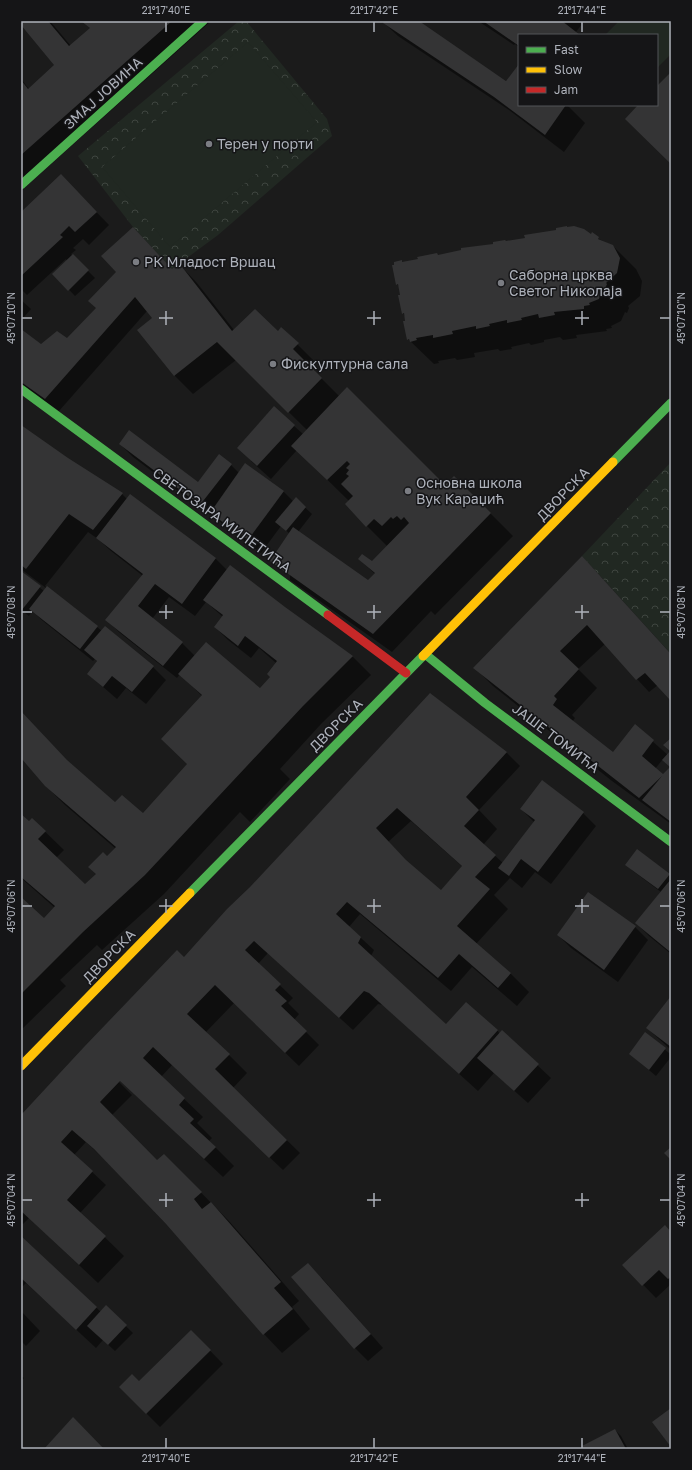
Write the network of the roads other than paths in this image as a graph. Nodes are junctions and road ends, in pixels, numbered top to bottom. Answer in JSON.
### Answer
{"nodes":[{"id":1,"x":203,"y":21,"type":"edge"},
{"id":2,"x":21,"y":185,"type":"edge"},
{"id":3,"x":21,"y":389,"type":"edge"},
{"id":4,"x":671,"y":403,"type":"edge"},
{"id":5,"x":425,"y":654,"type":"junction"},
{"id":6,"x":406,"y":673,"type":"junction"},
{"id":7,"x":671,"y":842,"type":"edge"},
{"id":8,"x":21,"y":1066,"type":"edge"}],
"edges":[{"from":1,"to":2,"type":"street","name":"ЗМАЈ ЈОВИНА"},
{"from":3,"to":6,"type":"street","name":"СВЕТОЗАРА МИЛЕТИЋА"},
{"from":4,"to":5,"type":"street","name":"ДВОРСКА"},
{"from":5,"to":6,"type":"street","name":"ДВОРСКА"},
{"from":5,"to":7,"type":"street","name":"ЈАШЕ ТОМИЋА"},
{"from":6,"to":8,"type":"street","name":"ДВОРСКА"}]}
